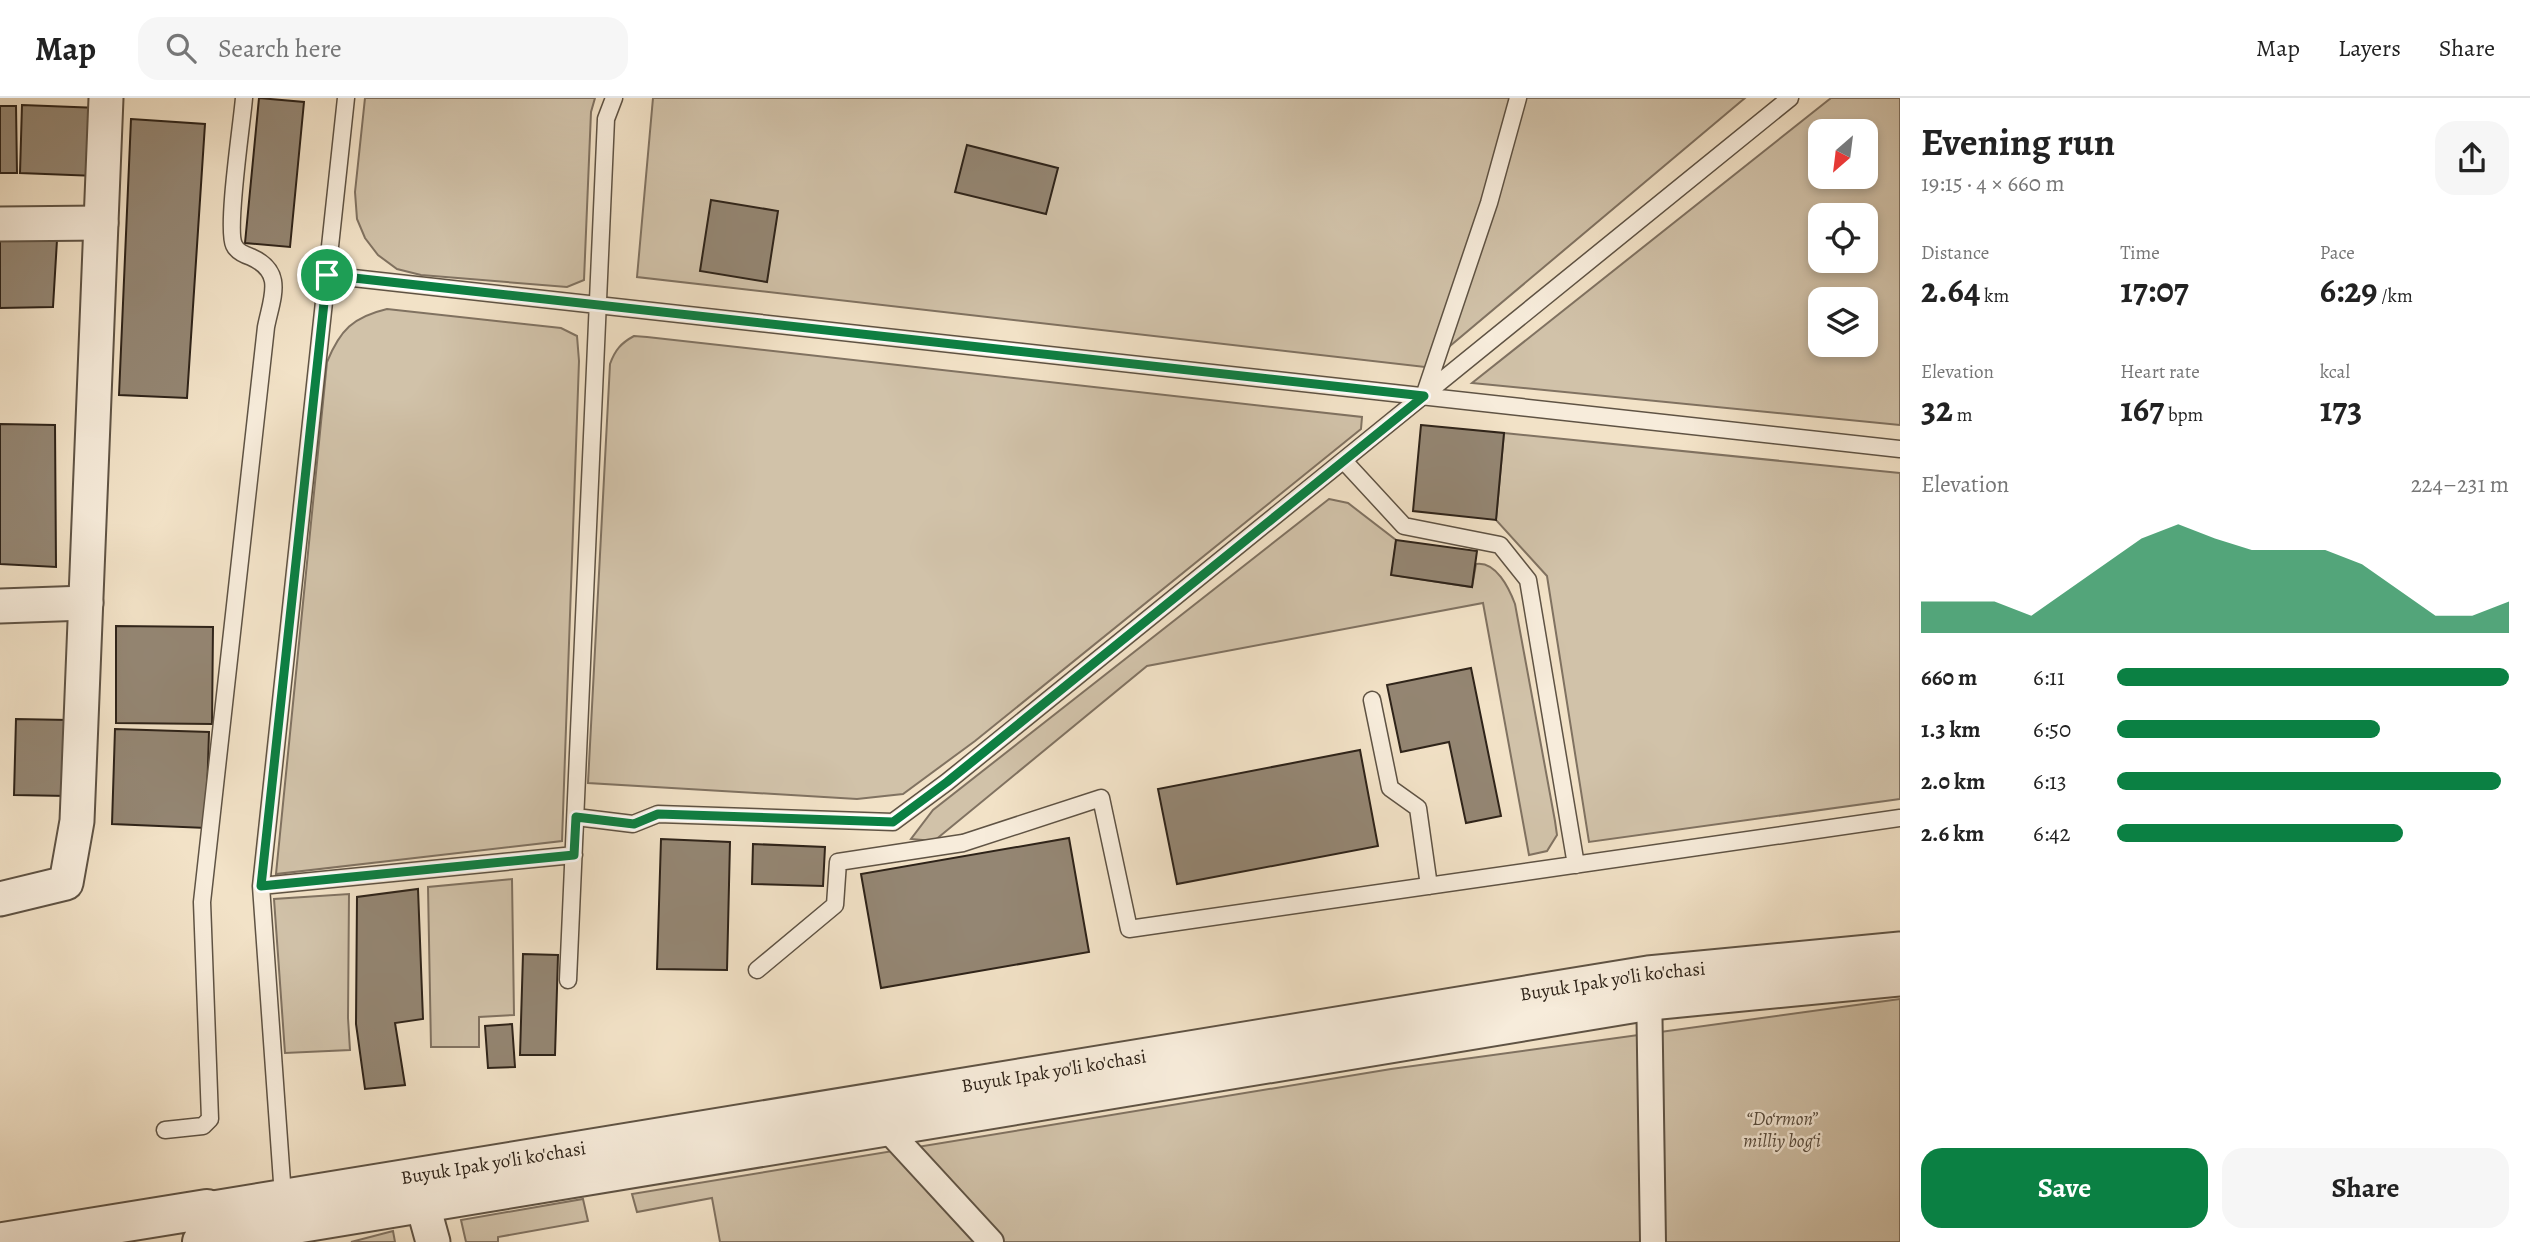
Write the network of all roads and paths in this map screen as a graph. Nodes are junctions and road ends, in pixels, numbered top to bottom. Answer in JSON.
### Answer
{"nodes":[{"id":1,"x":107,"y":98,"type":"edge"},
{"id":2,"x":244,"y":98,"type":"edge"},
{"id":3,"x":346,"y":98,"type":"edge"},
{"id":4,"x":614,"y":98,"type":"edge"},
{"id":5,"x":1518,"y":98,"type":"edge"},
{"id":6,"x":1790,"y":98,"type":"edge"},
{"id":7,"x":101,"y":223,"type":"junction"},
{"id":8,"x":0,"y":224,"type":"edge"},
{"id":9,"x":327,"y":275,"type":"junction"},
{"id":10,"x":598,"y":305,"type":"junction"},
{"id":11,"x":1424,"y":396,"type":"junction"},
{"id":12,"x":1900,"y":449,"type":"edge"},
{"id":13,"x":1344,"y":461,"type":"junction"},
{"id":14,"x":86,"y":603,"type":"junction"},
{"id":15,"x":0,"y":606,"type":"edge"},
{"id":16,"x":1372,"y":701,"type":"dead end"},
{"id":17,"x":576,"y":817,"type":"junction"},
{"id":18,"x":1900,"y":818,"type":"edge"},
{"id":19,"x":574,"y":855,"type":"junction"},
{"id":20,"x":1576,"y":865,"type":"junction"},
{"id":21,"x":261,"y":886,"type":"junction"},
{"id":22,"x":1429,"y":886,"type":"junction"},
{"id":23,"x":0,"y":900,"type":"edge"},
{"id":24,"x":1900,"y":949,"type":"edge"},
{"id":25,"x":757,"y":970,"type":"dead end"},
{"id":26,"x":1900,"y":979,"type":"edge"},
{"id":27,"x":568,"y":981,"type":"dead end"},
{"id":28,"x":1649,"y":988,"type":"junction"},
{"id":29,"x":883,"y":1114,"type":"junction"},
{"id":30,"x":165,"y":1130,"type":"dead end"},
{"id":31,"x":419,"y":1190,"type":"junction"},
{"id":32,"x":283,"y":1196,"type":"junction"},
{"id":33,"x":207,"y":1230,"type":"edge"},
{"id":34,"x":3,"y":1242,"type":"edge"},
{"id":35,"x":433,"y":1242,"type":"edge"},
{"id":36,"x":991,"y":1242,"type":"edge"},
{"id":37,"x":1653,"y":1242,"type":"edge"}],
"edges":[{"from":1,"to":7,"type":"street"},
{"from":2,"to":30,"type":"lane"},
{"from":3,"to":9,"type":"lane"},
{"from":4,"to":10,"type":"lane"},
{"from":5,"to":11,"type":"lane"},
{"from":6,"to":11,"type":"lane"},
{"from":7,"to":8,"type":"street"},
{"from":7,"to":14,"type":"street"},
{"from":9,"to":10,"type":"lane"},
{"from":9,"to":21,"type":"lane"},
{"from":10,"to":11,"type":"lane"},
{"from":10,"to":17,"type":"lane"},
{"from":11,"to":12,"type":"lane"},
{"from":11,"to":13,"type":"lane"},
{"from":13,"to":17,"type":"lane"},
{"from":13,"to":20,"type":"lane"},
{"from":14,"to":15,"type":"street"},
{"from":14,"to":23,"type":"street"},
{"from":16,"to":22,"type":"lane"},
{"from":17,"to":19,"type":"lane"},
{"from":18,"to":20,"type":"lane"},
{"from":19,"to":21,"type":"lane"},
{"from":19,"to":27,"type":"lane"},
{"from":20,"to":22,"type":"lane"},
{"from":21,"to":32,"type":"lane"},
{"from":22,"to":25,"type":"lane"},
{"from":24,"to":28,"type":"street","name":"Buyuk Ipak yo'li ko'chasi"},
{"from":26,"to":28,"type":"street","name":"Buyuk Ipak yo'li ko'chasi"},
{"from":28,"to":29,"type":"street","name":"Buyuk Ipak yo'li ko'chasi"},
{"from":28,"to":37,"type":"street"},
{"from":29,"to":31,"type":"street","name":"Buyuk Ipak yo'li ko'chasi"},
{"from":29,"to":36,"type":"street"},
{"from":31,"to":32,"type":"street","name":"Buyuk Ipak yo'li ko'chasi"},
{"from":31,"to":33,"type":"street","name":"Buyuk Ipak yo'li ko'chasi"},
{"from":31,"to":35,"type":"street"},
{"from":32,"to":33,"type":"street","name":"Buyuk Ipak yo'li ko'chasi"},
{"from":33,"to":34,"type":"street"}]}
